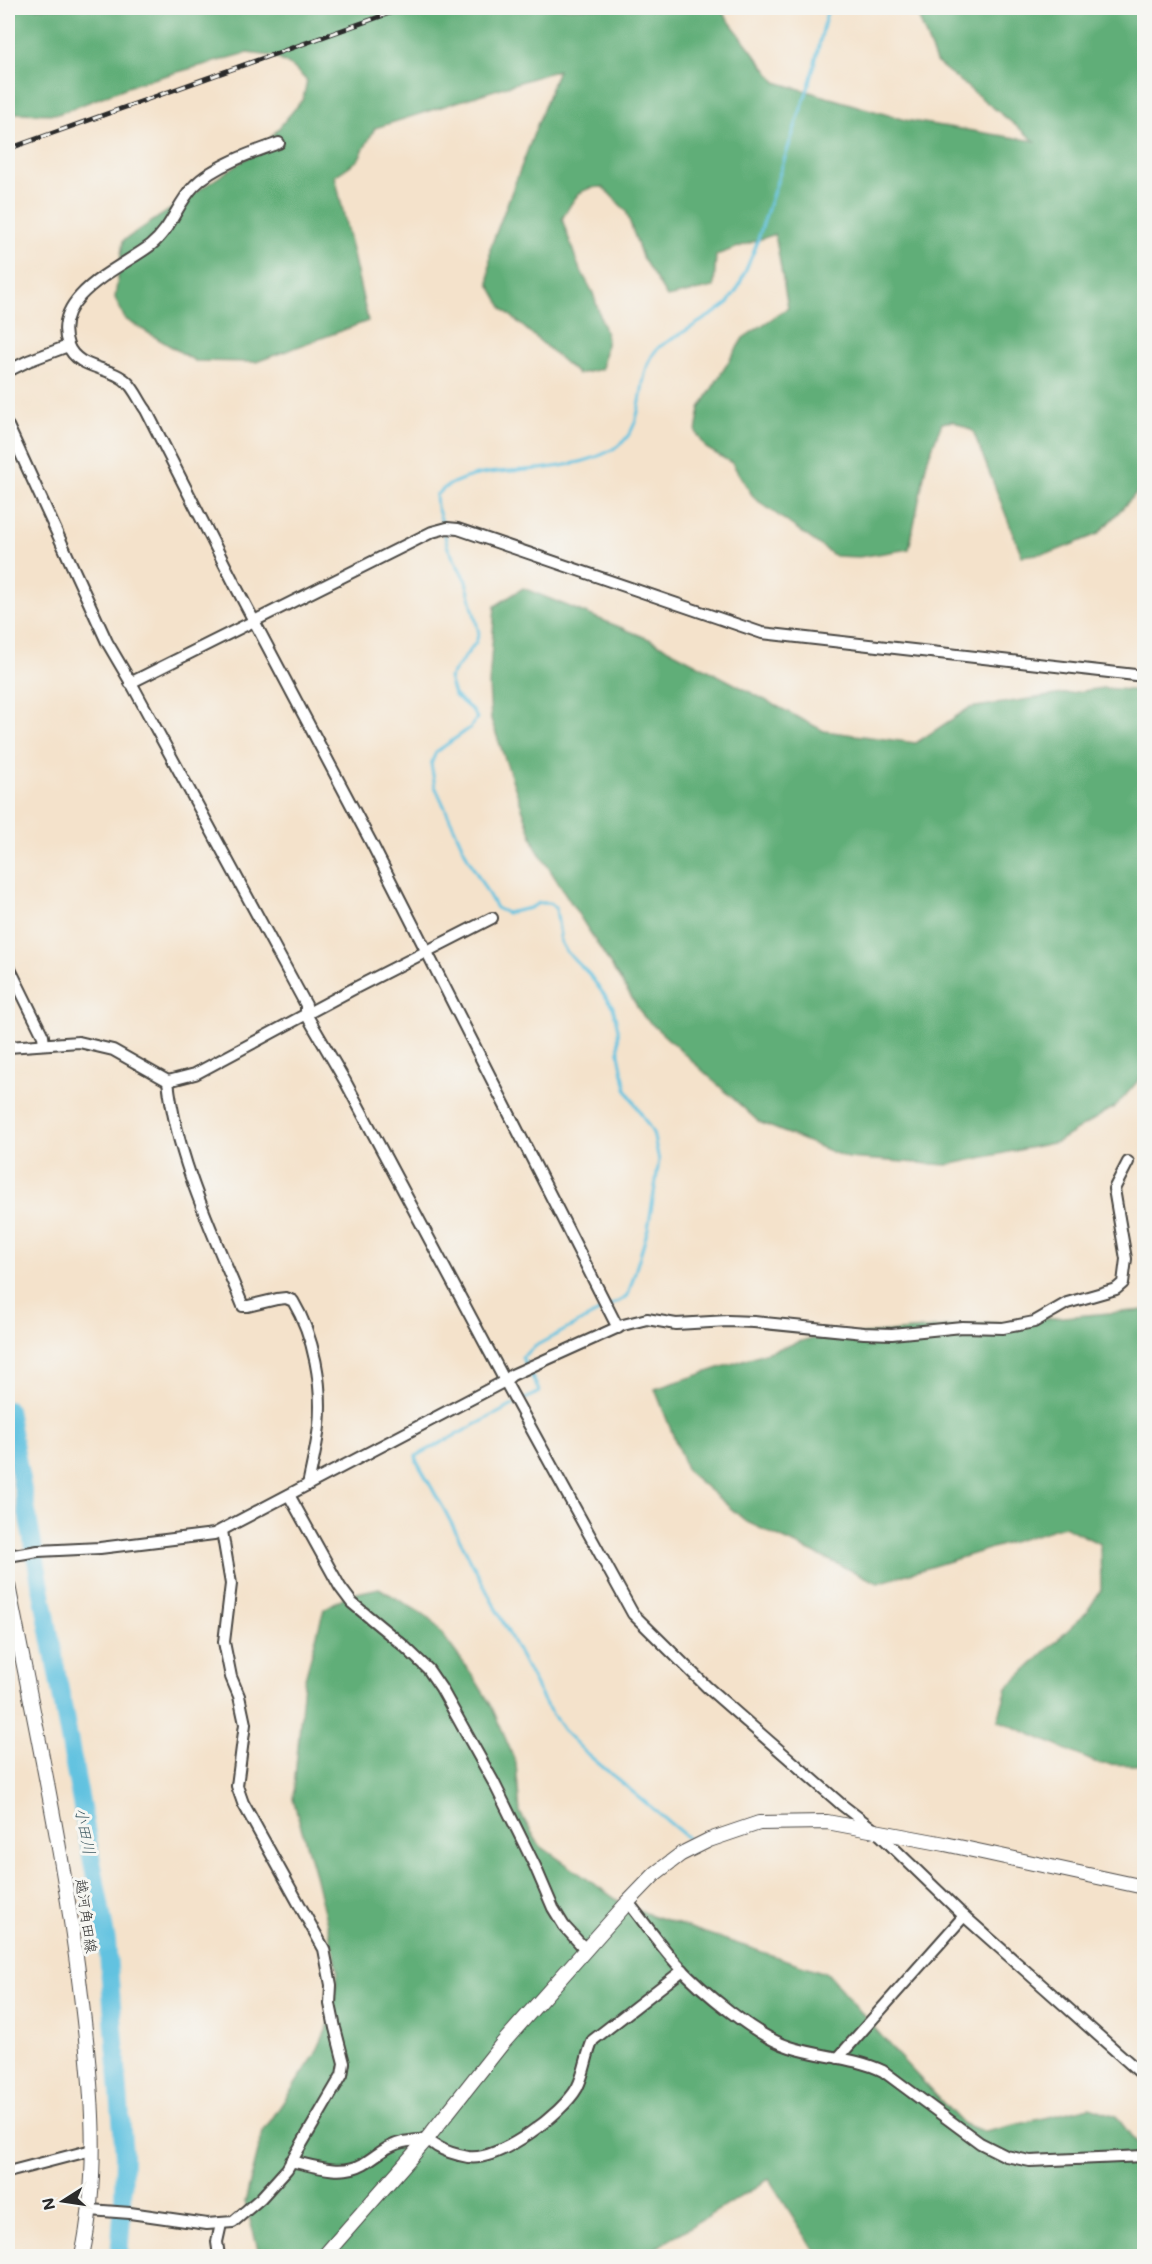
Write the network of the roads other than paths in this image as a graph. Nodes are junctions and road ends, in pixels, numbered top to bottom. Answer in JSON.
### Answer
{"nodes":[{"id":1,"x":279,"y":143,"type":"dead end"},
{"id":2,"x":68,"y":346,"type":"junction"},
{"id":3,"x":8,"y":371,"type":"edge"},
{"id":4,"x":8,"y":426,"type":"edge"},
{"id":5,"x":255,"y":621,"type":"junction"},
{"id":6,"x":1144,"y":676,"type":"edge"},
{"id":7,"x":130,"y":683,"type":"junction"},
{"id":8,"x":492,"y":918,"type":"dead end"},
{"id":9,"x":425,"y":950,"type":"junction"},
{"id":10,"x":8,"y":965,"type":"edge"},
{"id":11,"x":306,"y":1014,"type":"junction"},
{"id":12,"x":44,"y":1044,"type":"junction"},
{"id":13,"x":8,"y":1047,"type":"edge"},
{"id":14,"x":168,"y":1081,"type":"junction"},
{"id":15,"x":1128,"y":1162,"type":"dead end"},
{"id":16,"x":618,"y":1328,"type":"junction"},
{"id":17,"x":505,"y":1381,"type":"junction"},
{"id":18,"x":308,"y":1485,"type":"junction"},
{"id":19,"x":290,"y":1495,"type":"junction"},
{"id":20,"x":222,"y":1531,"type":"junction"},
{"id":21,"x":8,"y":1556,"type":"edge"},
{"id":22,"x":8,"y":1585,"type":"edge"},
{"id":23,"x":877,"y":1832,"type":"junction"},
{"id":24,"x":1144,"y":1887,"type":"edge"},
{"id":25,"x":628,"y":1902,"type":"junction"},
{"id":26,"x":964,"y":1916,"type":"junction"},
{"id":27,"x":586,"y":1950,"type":"junction"},
{"id":28,"x":683,"y":1970,"type":"junction"},
{"id":29,"x":838,"y":2058,"type":"junction"},
{"id":30,"x":1144,"y":2076,"type":"edge"},
{"id":31,"x":426,"y":2140,"type":"junction"},
{"id":32,"x":92,"y":2150,"type":"junction"},
{"id":33,"x":1144,"y":2156,"type":"edge"},
{"id":34,"x":291,"y":2161,"type":"junction"},
{"id":35,"x":8,"y":2172,"type":"edge"},
{"id":36,"x":90,"y":2210,"type":"junction"},
{"id":37,"x":221,"y":2224,"type":"junction"},
{"id":38,"x":82,"y":2256,"type":"edge"},
{"id":39,"x":219,"y":2256,"type":"edge"},
{"id":40,"x":324,"y":2256,"type":"edge"}],
"edges":[{"from":1,"to":2,"type":"street"},
{"from":2,"to":3,"type":"street"},
{"from":2,"to":5,"type":"street"},
{"from":4,"to":7,"type":"street"},
{"from":5,"to":6,"type":"street"},
{"from":5,"to":7,"type":"street"},
{"from":5,"to":9,"type":"street"},
{"from":7,"to":11,"type":"street"},
{"from":8,"to":9,"type":"street"},
{"from":9,"to":11,"type":"street"},
{"from":9,"to":16,"type":"street"},
{"from":10,"to":12,"type":"street"},
{"from":11,"to":14,"type":"street"},
{"from":11,"to":17,"type":"street"},
{"from":12,"to":13,"type":"street"},
{"from":12,"to":14,"type":"street"},
{"from":14,"to":18,"type":"street"},
{"from":15,"to":16,"type":"street"},
{"from":16,"to":17,"type":"street"},
{"from":17,"to":18,"type":"street"},
{"from":17,"to":23,"type":"street"},
{"from":18,"to":19,"type":"street"},
{"from":19,"to":20,"type":"street"},
{"from":19,"to":27,"type":"street"},
{"from":20,"to":21,"type":"street"},
{"from":20,"to":34,"type":"street"},
{"from":22,"to":32,"type":"street","name":"越河角田線"},
{"from":23,"to":24,"type":"street"},
{"from":23,"to":25,"type":"street"},
{"from":23,"to":26,"type":"street"},
{"from":25,"to":27,"type":"street"},
{"from":25,"to":28,"type":"street"},
{"from":26,"to":29,"type":"street"},
{"from":26,"to":30,"type":"street"},
{"from":27,"to":31,"type":"street"},
{"from":28,"to":29,"type":"street"},
{"from":28,"to":31,"type":"street"},
{"from":29,"to":33,"type":"street"},
{"from":31,"to":34,"type":"street"},
{"from":31,"to":40,"type":"street"},
{"from":32,"to":35,"type":"street"},
{"from":32,"to":36,"type":"street","name":"越河角田線"},
{"from":34,"to":37,"type":"street"},
{"from":36,"to":37,"type":"street"},
{"from":36,"to":38,"type":"street","name":"越河角田線"},
{"from":37,"to":39,"type":"street"}]}
